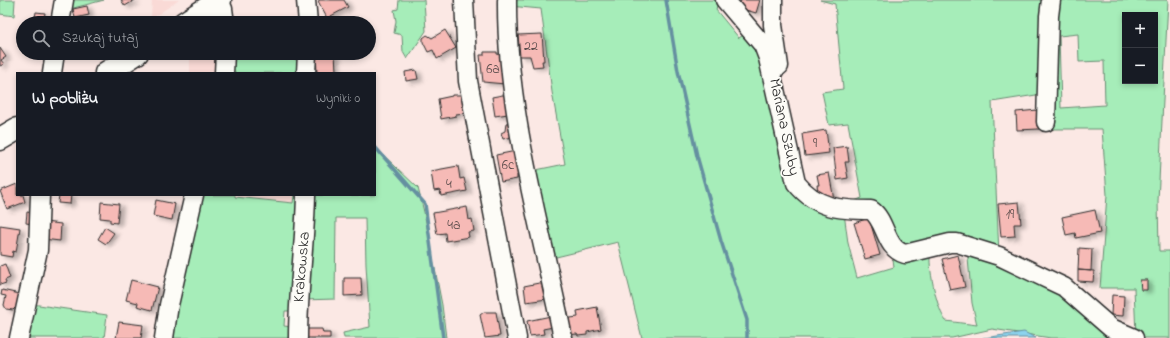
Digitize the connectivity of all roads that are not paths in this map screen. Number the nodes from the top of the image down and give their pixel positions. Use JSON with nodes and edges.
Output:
{"nodes":[{"id":1,"x":64,"y":0,"type":"edge"},
{"id":2,"x":220,"y":0,"type":"edge"},
{"id":3,"x":306,"y":0,"type":"edge"},
{"id":4,"x":464,"y":0,"type":"edge"},
{"id":5,"x":471,"y":0,"type":"edge"},
{"id":6,"x":507,"y":0,"type":"edge"},
{"id":7,"x":724,"y":0,"type":"edge"},
{"id":8,"x":773,"y":0,"type":"edge"},
{"id":9,"x":1051,"y":0,"type":"edge"},
{"id":10,"x":61,"y":16,"type":"edge"},
{"id":11,"x":195,"y":16,"type":"edge"},
{"id":12,"x":224,"y":16,"type":"edge"},
{"id":13,"x":307,"y":16,"type":"edge"},
{"id":14,"x":54,"y":60,"type":"edge"},
{"id":15,"x":126,"y":60,"type":"edge"},
{"id":16,"x":225,"y":60,"type":"edge"},
{"id":17,"x":307,"y":60,"type":"edge"},
{"id":18,"x":52,"y":72,"type":"edge"},
{"id":19,"x":108,"y":72,"type":"edge"},
{"id":20,"x":224,"y":72,"type":"edge"},
{"id":21,"x":306,"y":72,"type":"edge"},
{"id":22,"x":1046,"y":122,"type":"dead end"},
{"id":23,"x":16,"y":130,"type":"edge"},
{"id":24,"x":0,"y":139,"type":"edge"},
{"id":25,"x":796,"y":150,"type":"dead end"},
{"id":26,"x":40,"y":196,"type":"edge"},
{"id":27,"x":194,"y":196,"type":"edge"},
{"id":28,"x":306,"y":196,"type":"edge"},
{"id":29,"x":499,"y":206,"type":"dead end"},
{"id":30,"x":19,"y":338,"type":"edge"},
{"id":31,"x":164,"y":338,"type":"edge"},
{"id":32,"x":298,"y":338,"type":"edge"},
{"id":33,"x":517,"y":338,"type":"edge"},
{"id":34,"x":562,"y":338,"type":"edge"},
{"id":35,"x":1134,"y":338,"type":"edge"}],
"edges":[{"from":1,"to":10,"type":"street"},
{"from":2,"to":11,"type":"main road"},
{"from":2,"to":12,"type":"street"},
{"from":3,"to":13,"type":"street"},
{"from":4,"to":33,"type":"street"},
{"from":5,"to":29,"type":"street"},
{"from":6,"to":34,"type":"street"},
{"from":7,"to":35,"type":"street","name":"Mariana Szuby"},
{"from":8,"to":25,"type":"street"},
{"from":9,"to":22,"type":"street"},
{"from":14,"to":18,"type":"street"},
{"from":15,"to":19,"type":"main road"},
{"from":16,"to":20,"type":"street"},
{"from":17,"to":21,"type":"street"},
{"from":23,"to":24,"type":"main road"},
{"from":26,"to":30,"type":"street"},
{"from":27,"to":31,"type":"street"},
{"from":28,"to":32,"type":"street","name":"Krakowska"}]}
